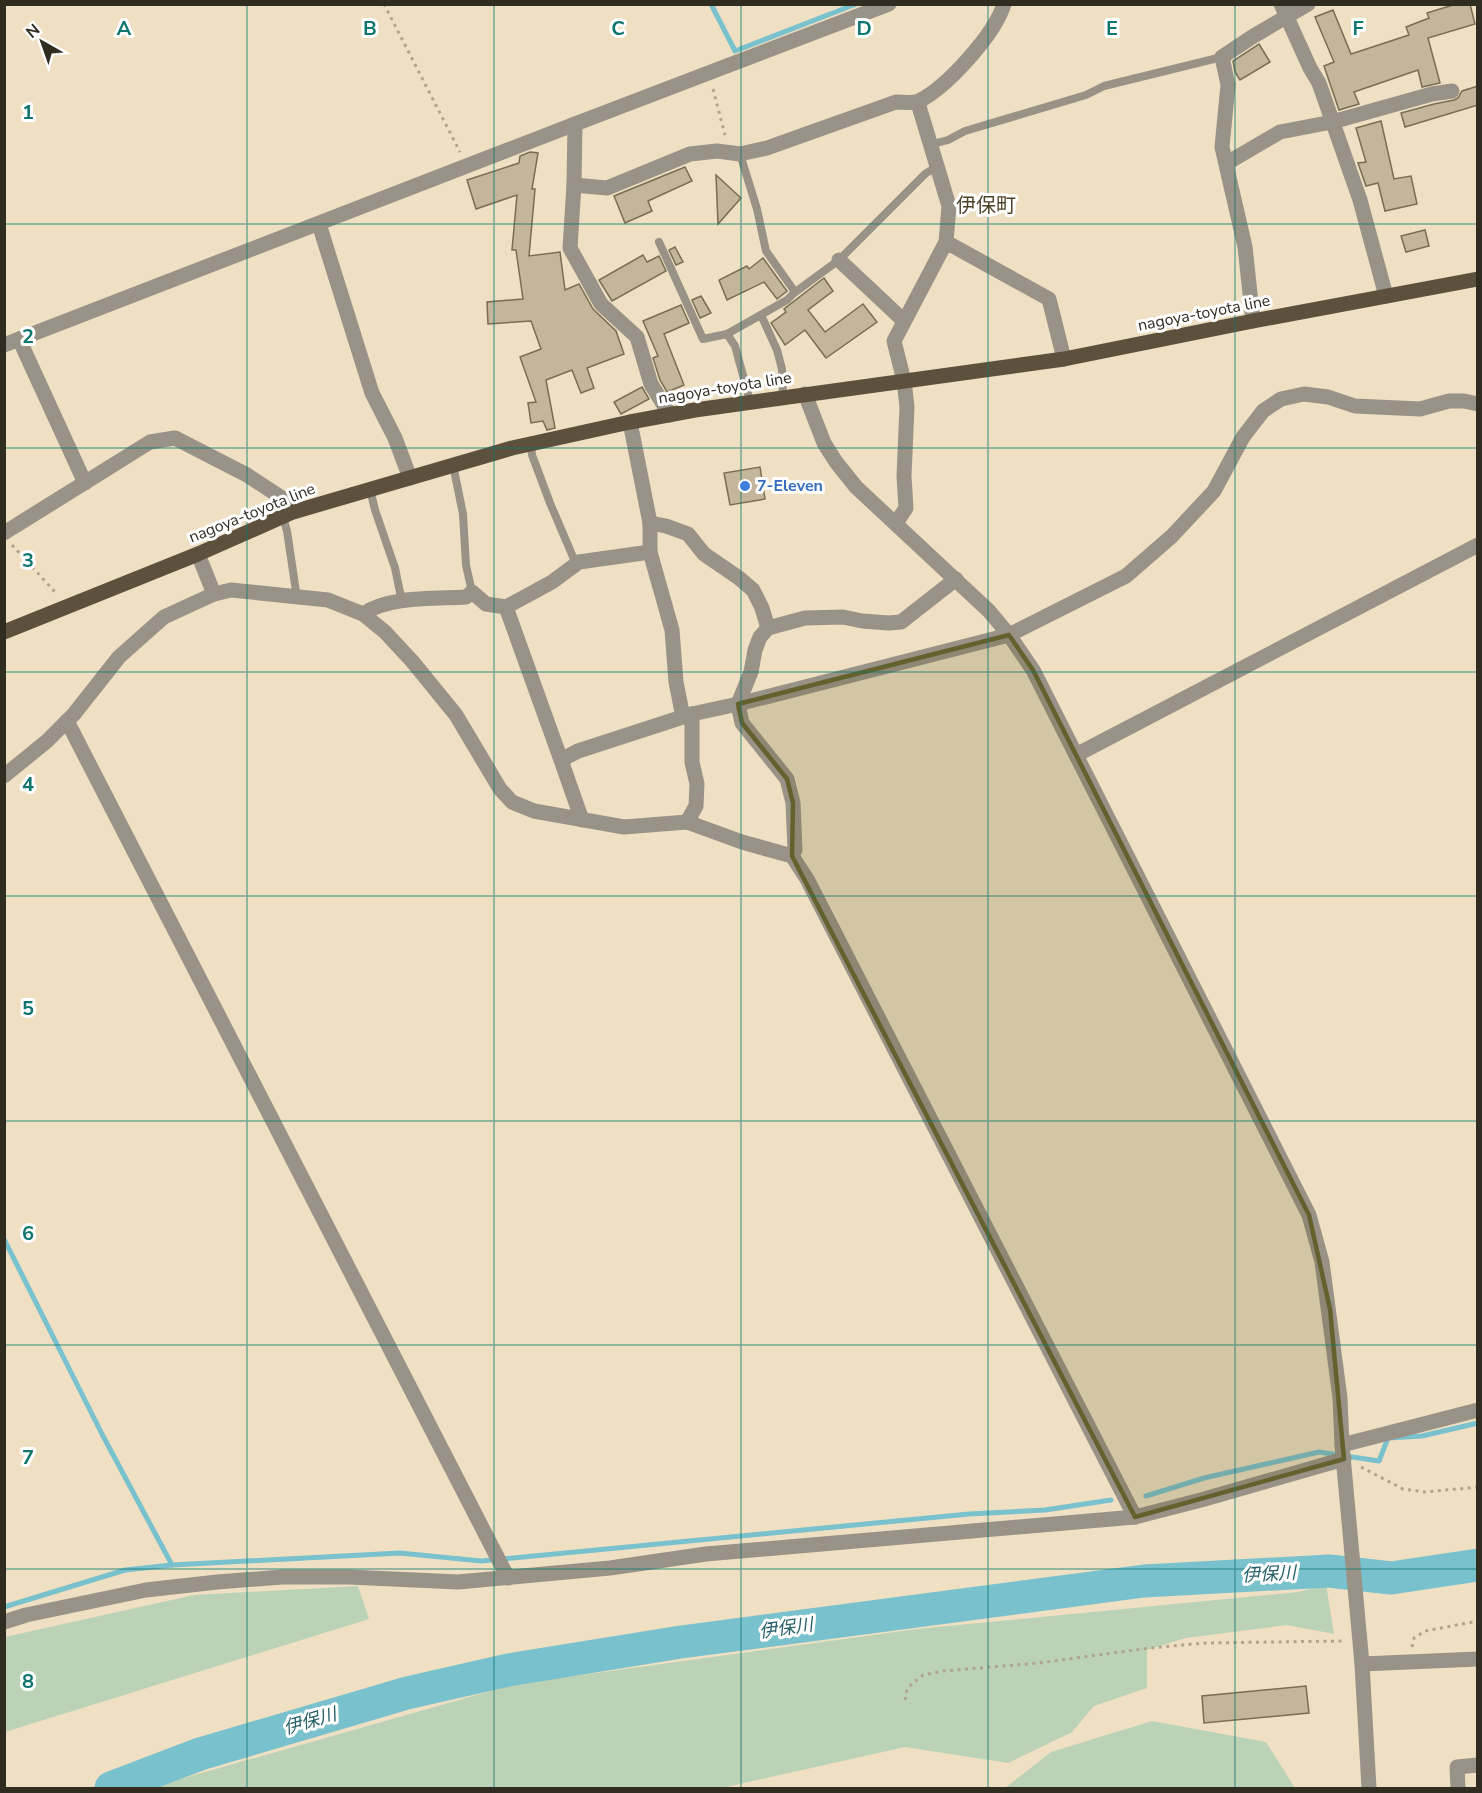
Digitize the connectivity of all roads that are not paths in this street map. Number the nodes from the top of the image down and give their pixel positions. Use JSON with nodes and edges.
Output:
{"nodes":[{"id":1,"x":889,"y":4,"type":"edge"},
{"id":2,"x":1004,"y":4,"type":"edge"},
{"id":3,"x":1308,"y":4,"type":"edge"},
{"id":4,"x":1283,"y":10,"type":"edge"},
{"id":5,"x":1222,"y":57,"type":"junction"},
{"id":6,"x":1452,"y":91,"type":"dead end"},
{"id":7,"x":918,"y":103,"type":"junction"},
{"id":8,"x":1332,"y":122,"type":"junction"},
{"id":9,"x":575,"y":124,"type":"junction"},
{"id":10,"x":929,"y":145,"type":"junction"},
{"id":11,"x":733,"y":153,"type":"junction"},
{"id":12,"x":1227,"y":163,"type":"junction"},
{"id":13,"x":936,"y":167,"type":"junction"},
{"id":14,"x":574,"y":185,"type":"junction"},
{"id":15,"x":319,"y":224,"type":"junction"},
{"id":16,"x":659,"y":242,"type":"dead end"},
{"id":17,"x":946,"y":242,"type":"junction"},
{"id":18,"x":839,"y":260,"type":"junction"},
{"id":19,"x":1478,"y":279,"type":"edge"},
{"id":20,"x":795,"y":292,"type":"junction"},
{"id":21,"x":1386,"y":296,"type":"junction"},
{"id":22,"x":761,"y":315,"type":"junction"},
{"id":23,"x":904,"y":321,"type":"junction"},
{"id":24,"x":1253,"y":321,"type":"junction"},
{"id":25,"x":727,"y":334,"type":"junction"},
{"id":26,"x":19,"y":339,"type":"junction"},
{"id":27,"x":4,"y":345,"type":"edge"},
{"id":28,"x":1064,"y":360,"type":"junction"},
{"id":29,"x":904,"y":381,"type":"junction"},
{"id":30,"x":805,"y":394,"type":"junction"},
{"id":31,"x":783,"y":397,"type":"junction"},
{"id":32,"x":750,"y":401,"type":"junction"},
{"id":33,"x":1478,"y":404,"type":"edge"},
{"id":34,"x":670,"y":415,"type":"junction"},
{"id":35,"x":630,"y":422,"type":"junction"},
{"id":36,"x":531,"y":444,"type":"junction"},
{"id":37,"x":453,"y":465,"type":"junction"},
{"id":38,"x":410,"y":478,"type":"junction"},
{"id":39,"x":85,"y":483,"type":"junction"},
{"id":40,"x":370,"y":489,"type":"junction"},
{"id":41,"x":288,"y":515,"type":"junction"},
{"id":42,"x":650,"y":523,"type":"junction"},
{"id":43,"x":896,"y":523,"type":"junction"},
{"id":44,"x":4,"y":533,"type":"edge"},
{"id":45,"x":1478,"y":545,"type":"edge"},
{"id":46,"x":650,"y":552,"type":"junction"},
{"id":47,"x":198,"y":554,"type":"junction"},
{"id":48,"x":576,"y":564,"type":"junction"},
{"id":49,"x":956,"y":579,"type":"junction"},
{"id":50,"x":472,"y":592,"type":"junction"},
{"id":51,"x":214,"y":594,"type":"junction"},
{"id":52,"x":297,"y":598,"type":"junction"},
{"id":53,"x":402,"y":602,"type":"junction"},
{"id":54,"x":506,"y":607,"type":"junction"},
{"id":55,"x":363,"y":614,"type":"junction"},
{"id":56,"x":768,"y":628,"type":"junction"},
{"id":57,"x":4,"y":632,"type":"edge"},
{"id":58,"x":1009,"y":635,"type":"junction"},
{"id":59,"x":738,"y":704,"type":"junction"},
{"id":60,"x":687,"y":716,"type":"junction"},
{"id":61,"x":67,"y":721,"type":"junction"},
{"id":62,"x":1076,"y":755,"type":"junction"},
{"id":63,"x":561,"y":760,"type":"junction"},
{"id":64,"x":4,"y":776,"type":"edge"},
{"id":65,"x":582,"y":820,"type":"junction"},
{"id":66,"x":687,"y":822,"type":"junction"},
{"id":67,"x":792,"y":856,"type":"junction"},
{"id":68,"x":1478,"y":1410,"type":"edge"},
{"id":69,"x":1344,"y":1461,"type":"junction"},
{"id":70,"x":1135,"y":1517,"type":"junction"},
{"id":71,"x":506,"y":1574,"type":"junction"},
{"id":72,"x":4,"y":1622,"type":"edge"},
{"id":73,"x":1478,"y":1659,"type":"edge"},
{"id":74,"x":1362,"y":1664,"type":"junction"},
{"id":75,"x":1478,"y":1765,"type":"edge"},
{"id":76,"x":1369,"y":1788,"type":"edge"},
{"id":77,"x":1458,"y":1788,"type":"edge"}],
"edges":[{"from":1,"to":9,"type":"street"},
{"from":2,"to":7,"type":"street"},
{"from":3,"to":4,"type":"street"},
{"from":4,"to":5,"type":"street"},
{"from":4,"to":8,"type":"street"},
{"from":5,"to":10,"type":"lane"},
{"from":5,"to":12,"type":"street"},
{"from":6,"to":8,"type":"street"},
{"from":7,"to":10,"type":"street"},
{"from":7,"to":11,"type":"street"},
{"from":8,"to":12,"type":"street"},
{"from":8,"to":21,"type":"street"},
{"from":9,"to":14,"type":"street"},
{"from":9,"to":15,"type":"street"},
{"from":10,"to":13,"type":"street"},
{"from":11,"to":14,"type":"street"},
{"from":11,"to":20,"type":"lane"},
{"from":12,"to":24,"type":"street"},
{"from":13,"to":17,"type":"street"},
{"from":13,"to":18,"type":"lane"},
{"from":14,"to":34,"type":"street"},
{"from":15,"to":26,"type":"street"},
{"from":15,"to":38,"type":"street"},
{"from":16,"to":25,"type":"lane"},
{"from":17,"to":23,"type":"street"},
{"from":17,"to":28,"type":"street"},
{"from":18,"to":20,"type":"lane"},
{"from":18,"to":23,"type":"street"},
{"from":19,"to":21,"type":"main road","name":"nagoya-toyota line"},
{"from":20,"to":22,"type":"lane"},
{"from":21,"to":24,"type":"main road","name":"nagoya-toyota line"},
{"from":22,"to":25,"type":"lane"},
{"from":22,"to":31,"type":"lane"},
{"from":23,"to":29,"type":"street"},
{"from":24,"to":28,"type":"main road","name":"nagoya-toyota line"},
{"from":25,"to":32,"type":"lane"},
{"from":26,"to":27,"type":"street"},
{"from":26,"to":39,"type":"street"},
{"from":28,"to":29,"type":"main road","name":"nagoya-toyota line"},
{"from":29,"to":30,"type":"main road","name":"nagoya-toyota line"},
{"from":29,"to":43,"type":"street"},
{"from":30,"to":31,"type":"main road","name":"nagoya-toyota line"},
{"from":30,"to":43,"type":"street"},
{"from":31,"to":32,"type":"main road","name":"nagoya-toyota line"},
{"from":32,"to":34,"type":"main road","name":"nagoya-toyota line"},
{"from":33,"to":58,"type":"street"},
{"from":34,"to":35,"type":"main road","name":"nagoya-toyota line"},
{"from":35,"to":36,"type":"main road","name":"nagoya-toyota line"},
{"from":35,"to":42,"type":"street"},
{"from":36,"to":37,"type":"main road","name":"nagoya-toyota line"},
{"from":36,"to":48,"type":"lane"},
{"from":37,"to":38,"type":"main road","name":"nagoya-toyota line"},
{"from":37,"to":50,"type":"lane"},
{"from":38,"to":40,"type":"main road","name":"nagoya-toyota line"},
{"from":39,"to":41,"type":"street"},
{"from":39,"to":44,"type":"street"},
{"from":40,"to":41,"type":"main road","name":"nagoya-toyota line"},
{"from":40,"to":53,"type":"lane"},
{"from":41,"to":47,"type":"main road","name":"nagoya-toyota line"},
{"from":41,"to":52,"type":"lane"},
{"from":42,"to":46,"type":"street"},
{"from":42,"to":56,"type":"street"},
{"from":43,"to":49,"type":"street"},
{"from":45,"to":62,"type":"street"},
{"from":46,"to":48,"type":"street"},
{"from":46,"to":60,"type":"street"},
{"from":47,"to":51,"type":"street"},
{"from":47,"to":57,"type":"main road","name":"nagoya-toyota line"},
{"from":48,"to":54,"type":"street"},
{"from":49,"to":56,"type":"street"},
{"from":49,"to":58,"type":"street"},
{"from":50,"to":53,"type":"street"},
{"from":50,"to":54,"type":"street"},
{"from":51,"to":52,"type":"street"},
{"from":51,"to":61,"type":"street"},
{"from":52,"to":55,"type":"street"},
{"from":53,"to":55,"type":"street"},
{"from":54,"to":63,"type":"street"},
{"from":55,"to":65,"type":"street"},
{"from":56,"to":59,"type":"street"},
{"from":58,"to":59,"type":"street"},
{"from":58,"to":62,"type":"street"},
{"from":59,"to":60,"type":"street"},
{"from":59,"to":67,"type":"street"},
{"from":60,"to":63,"type":"street"},
{"from":60,"to":66,"type":"street"},
{"from":61,"to":64,"type":"street"},
{"from":61,"to":71,"type":"street"},
{"from":62,"to":69,"type":"street"},
{"from":63,"to":65,"type":"street"},
{"from":65,"to":66,"type":"street"},
{"from":66,"to":67,"type":"street"},
{"from":67,"to":70,"type":"street"},
{"from":68,"to":69,"type":"street"},
{"from":69,"to":70,"type":"street"},
{"from":69,"to":74,"type":"street"},
{"from":70,"to":71,"type":"street"},
{"from":71,"to":72,"type":"street"},
{"from":73,"to":74,"type":"street"},
{"from":74,"to":76,"type":"street"},
{"from":75,"to":77,"type":"street"}]}
